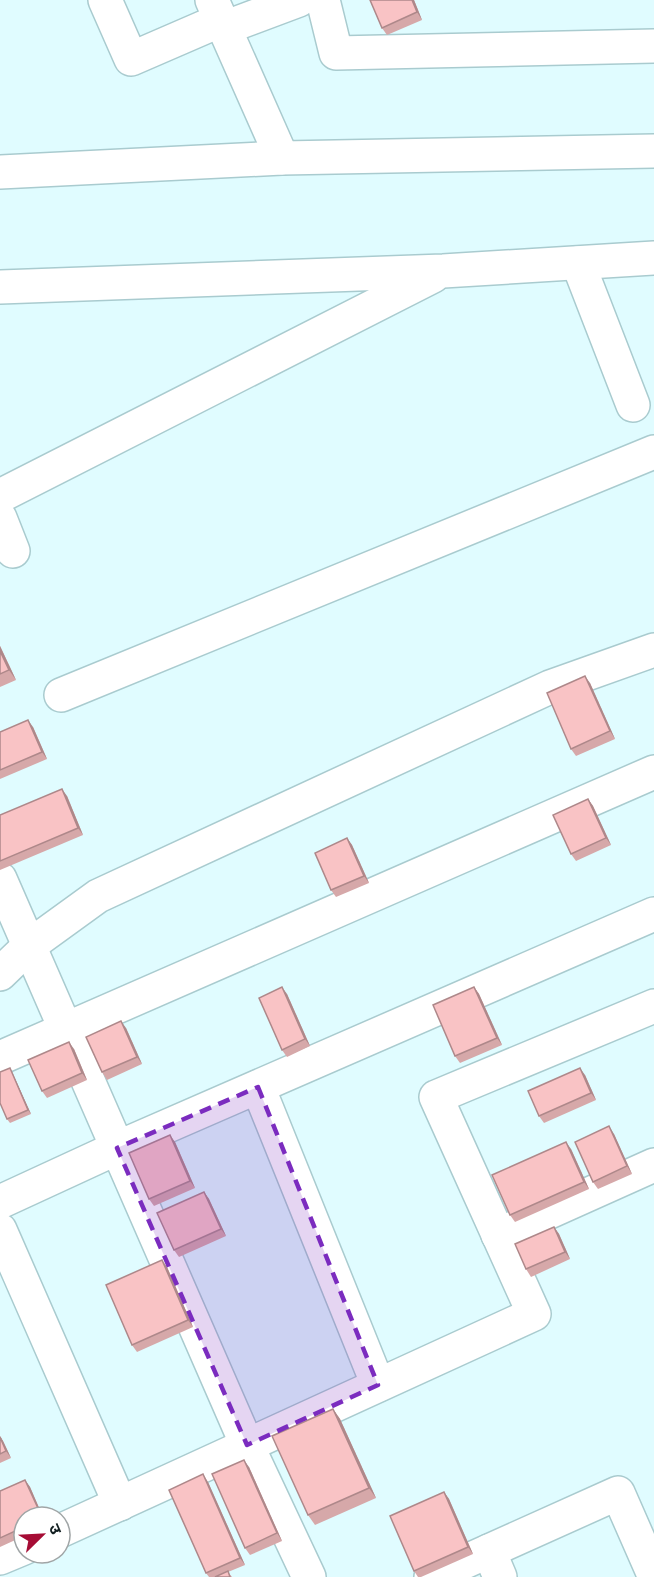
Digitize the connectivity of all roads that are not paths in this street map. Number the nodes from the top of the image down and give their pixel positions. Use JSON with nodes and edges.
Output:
{"nodes":[{"id":1,"x":105,"y":0,"type":"edge"},
{"id":2,"x":299,"y":0,"type":"edge"},
{"id":3,"x":323,"y":0,"type":"edge"},
{"id":4,"x":219,"y":16,"type":"edge"},
{"id":5,"x":654,"y":46,"type":"edge"},
{"id":6,"x":654,"y":151,"type":"edge"},
{"id":7,"x":282,"y":158,"type":"junction"},
{"id":8,"x":0,"y":172,"type":"edge"},
{"id":9,"x":654,"y":258,"type":"edge"},
{"id":10,"x":578,"y":263,"type":"junction"},
{"id":11,"x":442,"y":271,"type":"junction"},
{"id":12,"x":0,"y":287,"type":"edge"},
{"id":13,"x":633,"y":405,"type":"dead end"},
{"id":14,"x":654,"y":452,"type":"edge"},
{"id":15,"x":0,"y":496,"type":"edge"},
{"id":16,"x":0,"y":518,"type":"edge"},
{"id":17,"x":14,"y":551,"type":"dead end"},
{"id":18,"x":654,"y":650,"type":"edge"},
{"id":19,"x":61,"y":695,"type":"dead end"},
{"id":20,"x":654,"y":772,"type":"edge"},
{"id":21,"x":0,"y":879,"type":"edge"},
{"id":22,"x":654,"y":914,"type":"edge"},
{"id":23,"x":29,"y":946,"type":"junction"},
{"id":24,"x":0,"y":974,"type":"edge"},
{"id":25,"x":654,"y":1006,"type":"edge"},
{"id":26,"x":65,"y":1029,"type":"junction"},
{"id":27,"x":0,"y":1058,"type":"edge"},
{"id":28,"x":258,"y":1087,"type":"junction"},
{"id":29,"x":117,"y":1148,"type":"junction"},
{"id":30,"x":654,"y":1166,"type":"edge"},
{"id":31,"x":0,"y":1202,"type":"edge"},
{"id":32,"x":0,"y":1230,"type":"edge"},
{"id":33,"x":498,"y":1235,"type":"junction"},
{"id":34,"x":378,"y":1385,"type":"junction"},
{"id":35,"x":247,"y":1445,"type":"junction"},
{"id":36,"x":120,"y":1504,"type":"junction"},
{"id":37,"x":72,"y":1526,"type":"edge"},
{"id":38,"x":495,"y":1564,"type":"edge"},
{"id":39,"x":654,"y":1575,"type":"edge"},
{"id":40,"x":309,"y":1577,"type":"edge"},
{"id":41,"x":431,"y":1577,"type":"edge"}],
"edges":[{"from":1,"to":4,"type":"street"},
{"from":2,"to":4,"type":"street"},
{"from":3,"to":5,"type":"street"},
{"from":4,"to":7,"type":"street"},
{"from":6,"to":7,"type":"street"},
{"from":7,"to":8,"type":"street"},
{"from":9,"to":10,"type":"street"},
{"from":10,"to":11,"type":"street"},
{"from":10,"to":13,"type":"street"},
{"from":11,"to":12,"type":"street"},
{"from":11,"to":15,"type":"street"},
{"from":14,"to":19,"type":"street"},
{"from":16,"to":17,"type":"street"},
{"from":18,"to":23,"type":"street"},
{"from":20,"to":26,"type":"street"},
{"from":21,"to":23,"type":"street"},
{"from":22,"to":28,"type":"street"},
{"from":23,"to":24,"type":"street"},
{"from":23,"to":26,"type":"street"},
{"from":25,"to":33,"type":"street"},
{"from":26,"to":27,"type":"street"},
{"from":26,"to":29,"type":"street"},
{"from":28,"to":29,"type":"street"},
{"from":28,"to":34,"type":"street"},
{"from":29,"to":31,"type":"street"},
{"from":29,"to":35,"type":"street"},
{"from":30,"to":33,"type":"street"},
{"from":32,"to":36,"type":"street"},
{"from":33,"to":34,"type":"street"},
{"from":34,"to":35,"type":"street"},
{"from":35,"to":36,"type":"street"},
{"from":35,"to":40,"type":"street"},
{"from":36,"to":37,"type":"street"},
{"from":38,"to":39,"type":"street"},
{"from":38,"to":41,"type":"street"}]}
